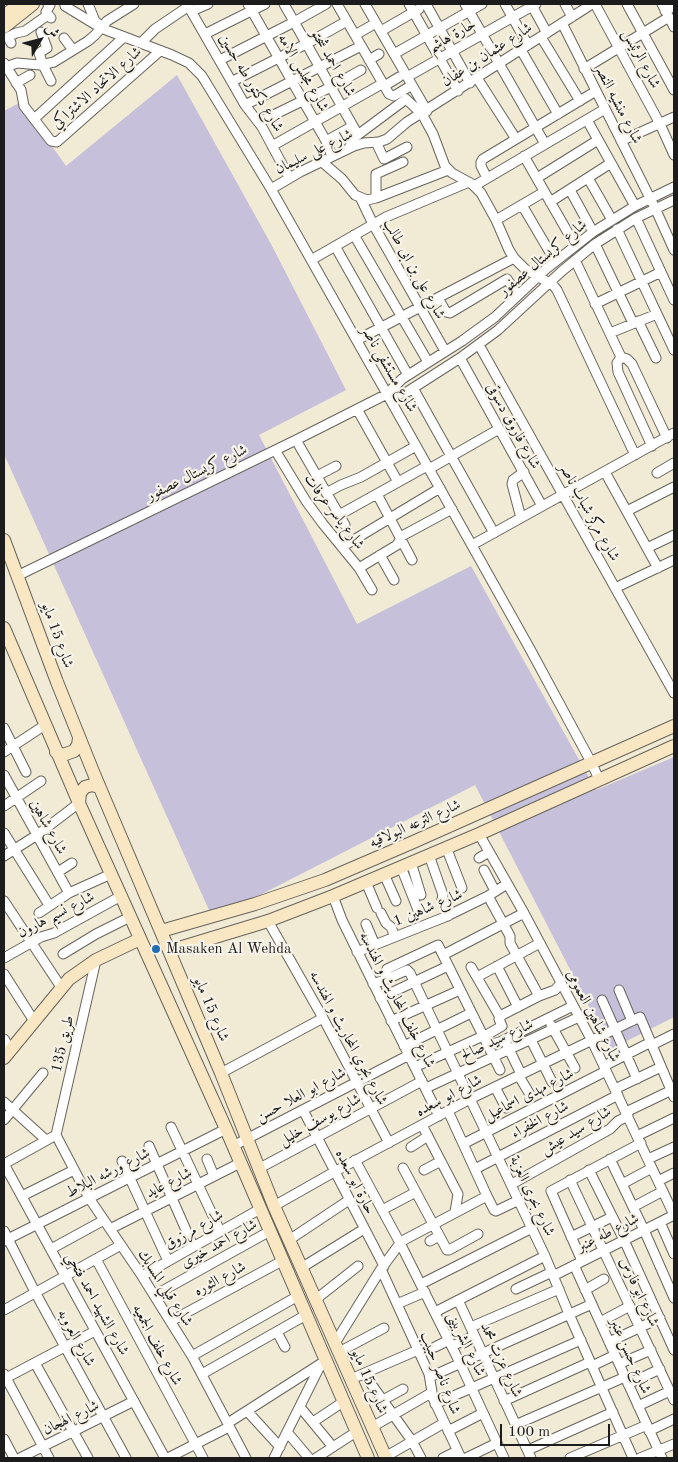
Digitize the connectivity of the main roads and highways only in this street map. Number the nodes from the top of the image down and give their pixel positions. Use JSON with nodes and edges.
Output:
{"nodes":[{"id":1,"x":33,"y":4,"type":"edge"},
{"id":2,"x":9,"y":17,"type":"edge"},
{"id":3,"x":4,"y":540,"type":"edge"},
{"id":4,"x":5,"y":633,"type":"edge"},
{"id":5,"x":674,"y":726,"type":"edge"},
{"id":6,"x":79,"y":738,"type":"junction"},
{"id":7,"x":674,"y":746,"type":"edge"},
{"id":8,"x":56,"y":752,"type":"junction"},
{"id":9,"x":99,"y":787,"type":"junction"},
{"id":10,"x":79,"y":803,"type":"junction"},
{"id":11,"x":289,"y":893,"type":"junction"},
{"id":12,"x":296,"y":911,"type":"junction"},
{"id":13,"x":161,"y":931,"type":"junction"},
{"id":14,"x":140,"y":939,"type":"junction"},
{"id":15,"x":169,"y":951,"type":"junction"},
{"id":16,"x":6,"y":1049,"type":"edge"},
{"id":17,"x":368,"y":1458,"type":"edge"},
{"id":18,"x":385,"y":1458,"type":"edge"}],
"edges":[{"from":1,"to":2,"type":"main road"},
{"from":3,"to":6,"type":"main road","name":"شارع 15 مايو"},
{"from":4,"to":8,"type":"main road"},
{"from":5,"to":11,"type":"main road","name":"شارع الترعه البولاقيه"},
{"from":6,"to":8,"type":"main road"},
{"from":6,"to":9,"type":"main road","name":"شارع 15 مايو"},
{"from":7,"to":12,"type":"main road"},
{"from":8,"to":10,"type":"main road"},
{"from":9,"to":10,"type":"main road"},
{"from":9,"to":13,"type":"main road","name":"شارع 15 مايو"},
{"from":10,"to":14,"type":"main road"},
{"from":11,"to":12,"type":"main road"},
{"from":11,"to":13,"type":"main road","name":"شارع الترعه البولاقيه"},
{"from":12,"to":15,"type":"main road"},
{"from":13,"to":15,"type":"main road","name":"شارع 15 مايو"},
{"from":14,"to":16,"type":"main road"},
{"from":14,"to":17,"type":"main road"},
{"from":15,"to":18,"type":"main road","name":"شارع 15 مايو"}]}
